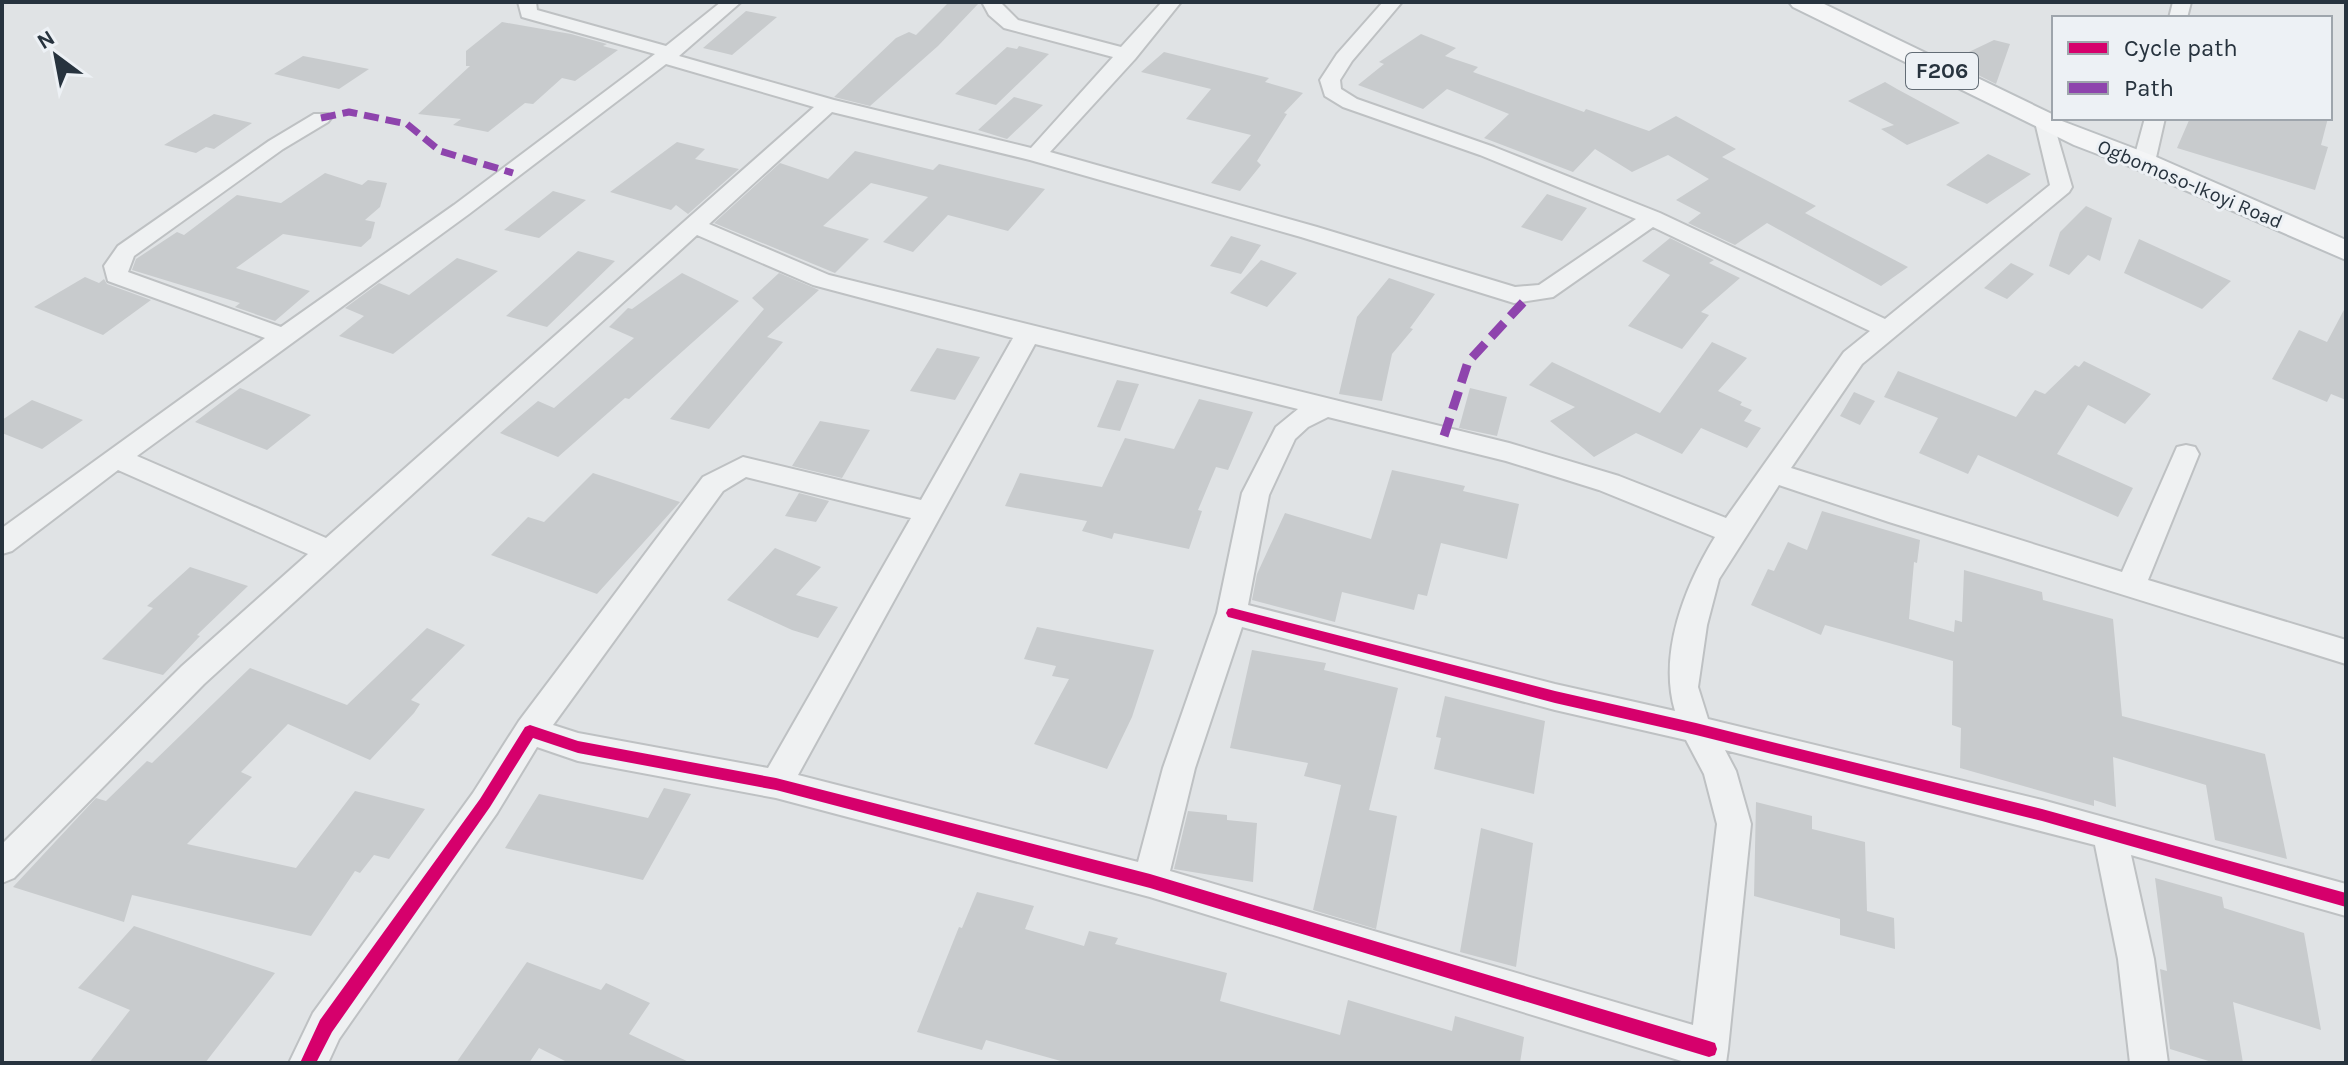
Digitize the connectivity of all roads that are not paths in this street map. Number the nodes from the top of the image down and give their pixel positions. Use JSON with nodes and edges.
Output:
{"nodes":[{"id":1,"x":527,"y":2,"type":"edge"},
{"id":2,"x":732,"y":2,"type":"edge"},
{"id":3,"x":991,"y":2,"type":"edge"},
{"id":4,"x":1172,"y":2,"type":"edge"},
{"id":5,"x":1393,"y":2,"type":"edge"},
{"id":6,"x":1801,"y":2,"type":"edge"},
{"id":7,"x":668,"y":55,"type":"junction"},
{"id":8,"x":1128,"y":55,"type":"junction"},
{"id":9,"x":828,"y":105,"type":"junction"},
{"id":10,"x":321,"y":118,"type":"dead end"},
{"id":11,"x":2154,"y":120,"type":"edge"},
{"id":12,"x":2045,"y":122,"type":"junction"},
{"id":13,"x":2083,"y":139,"type":"junction"},
{"id":14,"x":1036,"y":155,"type":"junction"},
{"id":15,"x":2144,"y":162,"type":"junction"},
{"id":16,"x":1652,"y":218,"type":"junction"},
{"id":17,"x":694,"y":226,"type":"junction"},
{"id":18,"x":2346,"y":251,"type":"edge"},
{"id":19,"x":2346,"y":269,"type":"edge"},
{"id":20,"x":1888,"y":330,"type":"junction"},
{"id":21,"x":1028,"y":334,"type":"junction"},
{"id":22,"x":283,"y":336,"type":"junction"},
{"id":23,"x":1324,"y":408,"type":"junction"},
{"id":24,"x":2186,"y":454,"type":"dead end"},
{"id":25,"x":118,"y":459,"type":"junction"},
{"id":26,"x":1775,"y":473,"type":"junction"},
{"id":27,"x":929,"y":512,"type":"junction"},
{"id":28,"x":1732,"y":532,"type":"junction"},
{"id":29,"x":3,"y":541,"type":"edge"},
{"id":30,"x":330,"y":552,"type":"junction"},
{"id":31,"x":2131,"y":586,"type":"junction"},
{"id":32,"x":1232,"y":613,"type":"junction"},
{"id":33,"x":2346,"y":652,"type":"edge"},
{"id":34,"x":1696,"y":729,"type":"junction"},
{"id":35,"x":530,"y":731,"type":"junction"},
{"id":36,"x":776,"y":784,"type":"junction"},
{"id":37,"x":2110,"y":834,"type":"junction"},
{"id":38,"x":2,"y":867,"type":"edge"},
{"id":39,"x":1150,"y":881,"type":"junction"},
{"id":40,"x":2346,"y":900,"type":"edge"},
{"id":41,"x":1708,"y":1056,"type":"edge"},
{"id":42,"x":308,"y":1063,"type":"edge"},
{"id":43,"x":2149,"y":1063,"type":"edge"}],
"edges":[{"from":1,"to":7,"type":"street"},
{"from":2,"to":7,"type":"street"},
{"from":3,"to":8,"type":"street"},
{"from":4,"to":8,"type":"street"},
{"from":5,"to":16,"type":"street"},
{"from":6,"to":12,"type":"main road","number":"F206"},
{"from":7,"to":9,"type":"street"},
{"from":7,"to":22,"type":"street"},
{"from":8,"to":14,"type":"street"},
{"from":9,"to":14,"type":"street"},
{"from":9,"to":17,"type":"street"},
{"from":10,"to":22,"type":"street"},
{"from":11,"to":15,"type":"street"},
{"from":12,"to":13,"type":"main road","number":"F206"},
{"from":12,"to":20,"type":"street"},
{"from":13,"to":15,"type":"main road","name":"Ogbomoso-Ikoyi Road","number":"F206"},
{"from":13,"to":19,"type":"main road","name":"Ogbomoso-Ikoyi Road","number":"F206"},
{"from":14,"to":16,"type":"street"},
{"from":15,"to":18,"type":"main road","name":"Ogbomoso-Ikoyi Road","number":"F206"},
{"from":16,"to":20,"type":"street"},
{"from":17,"to":21,"type":"street"},
{"from":17,"to":30,"type":"street"},
{"from":20,"to":26,"type":"street"},
{"from":21,"to":23,"type":"street"},
{"from":21,"to":27,"type":"street"},
{"from":22,"to":25,"type":"street"},
{"from":23,"to":28,"type":"street"},
{"from":23,"to":32,"type":"street"},
{"from":24,"to":31,"type":"street"},
{"from":25,"to":29,"type":"street"},
{"from":25,"to":30,"type":"street"},
{"from":26,"to":28,"type":"street"},
{"from":26,"to":31,"type":"street"},
{"from":27,"to":35,"type":"street"},
{"from":27,"to":36,"type":"street"},
{"from":28,"to":34,"type":"street"},
{"from":30,"to":38,"type":"street"},
{"from":31,"to":33,"type":"street"},
{"from":32,"to":34,"type":"street"},
{"from":32,"to":39,"type":"street"},
{"from":34,"to":37,"type":"street"},
{"from":34,"to":41,"type":"street"},
{"from":35,"to":36,"type":"street"},
{"from":35,"to":42,"type":"street"},
{"from":36,"to":39,"type":"street"},
{"from":37,"to":40,"type":"street"},
{"from":37,"to":43,"type":"street"},
{"from":39,"to":41,"type":"street"}]}
